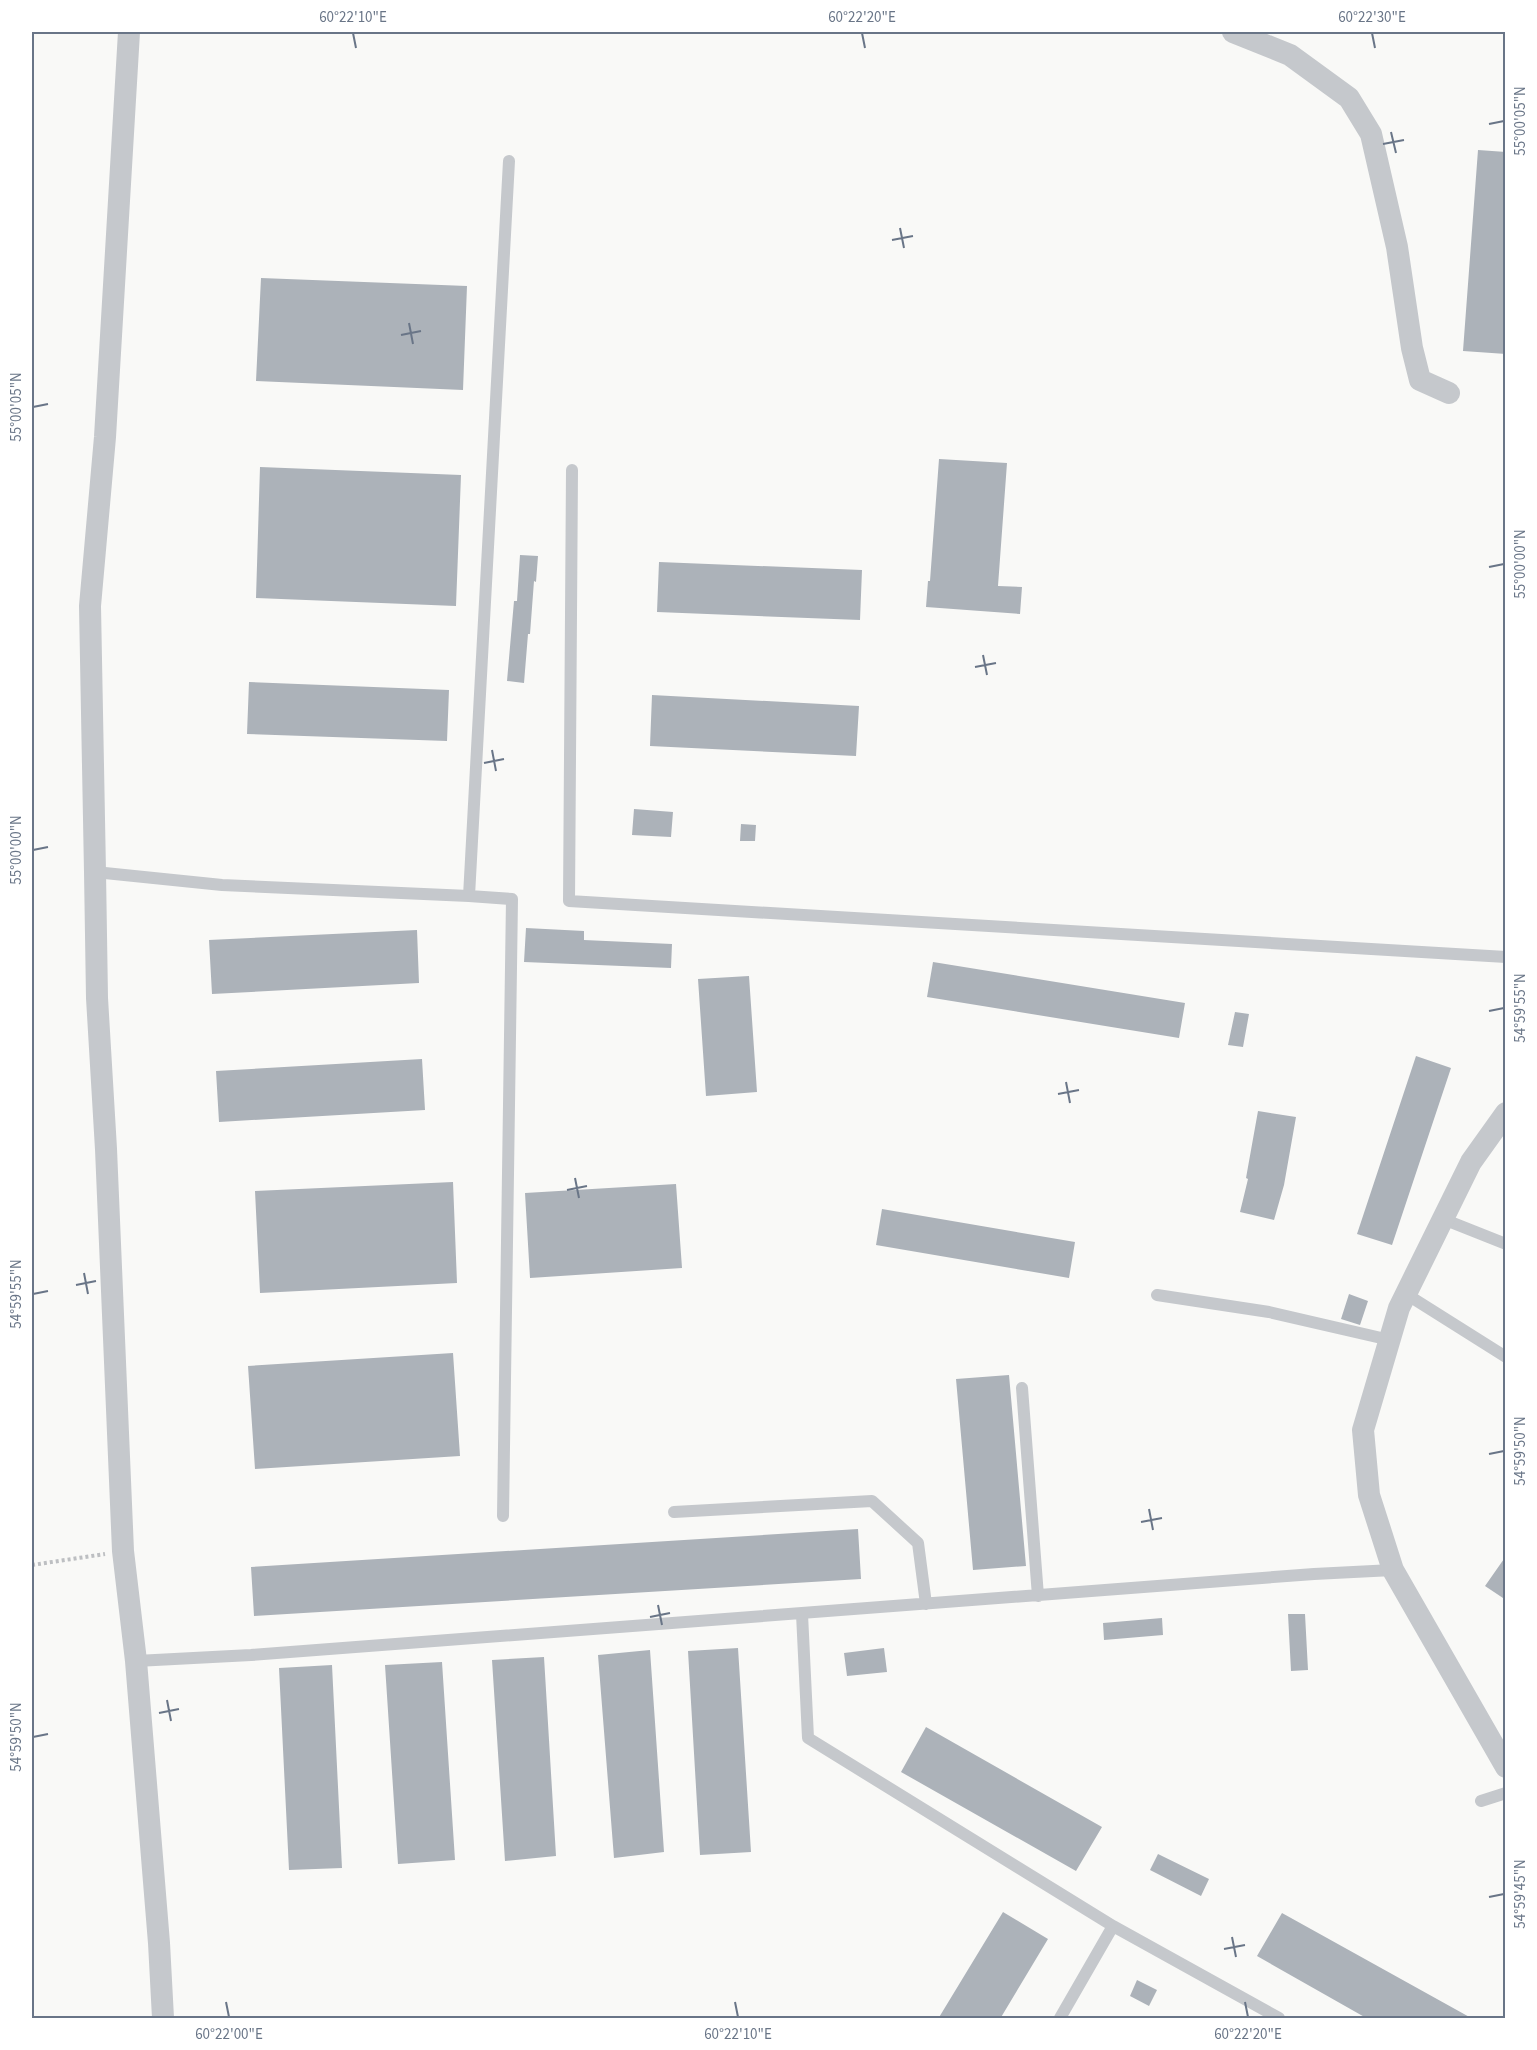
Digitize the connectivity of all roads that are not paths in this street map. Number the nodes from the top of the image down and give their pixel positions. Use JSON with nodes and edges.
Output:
{"nodes":[{"id":1,"x":129,"y":32,"type":"edge"},
{"id":2,"x":1233,"y":32,"type":"edge"},
{"id":3,"x":509,"y":161,"type":"dead end"},
{"id":4,"x":1449,"y":393,"type":"dead end"},
{"id":5,"x":572,"y":470,"type":"dead end"},
{"id":6,"x":95,"y":872,"type":"junction"},
{"id":7,"x":469,"y":896,"type":"junction"},
{"id":8,"x":1506,"y":957,"type":"edge"},
{"id":9,"x":1506,"y":1113,"type":"edge"},
{"id":10,"x":1443,"y":1219,"type":"junction"},
{"id":11,"x":1506,"y":1244,"type":"edge"},
{"id":12,"x":1406,"y":1294,"type":"junction"},
{"id":13,"x":1157,"y":1295,"type":"dead end"},
{"id":14,"x":1390,"y":1340,"type":"junction"},
{"id":15,"x":1506,"y":1357,"type":"edge"},
{"id":16,"x":1022,"y":1388,"type":"dead end"},
{"id":17,"x":674,"y":1512,"type":"dead end"},
{"id":18,"x":502,"y":1516,"type":"dead end"},
{"id":19,"x":1393,"y":1570,"type":"junction"},
{"id":20,"x":1038,"y":1596,"type":"junction"},
{"id":21,"x":926,"y":1604,"type":"junction"},
{"id":22,"x":802,"y":1614,"type":"junction"},
{"id":23,"x":136,"y":1661,"type":"junction"},
{"id":24,"x":1506,"y":1767,"type":"edge"},
{"id":25,"x":1506,"y":1793,"type":"edge"},
{"id":26,"x":1481,"y":1801,"type":"dead end"},
{"id":27,"x":1113,"y":1926,"type":"junction"},
{"id":28,"x":163,"y":2019,"type":"edge"},
{"id":29,"x":1060,"y":2019,"type":"edge"},
{"id":30,"x":1279,"y":2019,"type":"edge"}],
"edges":[{"from":1,"to":6,"type":"street"},
{"from":2,"to":4,"type":"street"},
{"from":3,"to":7,"type":"lane"},
{"from":5,"to":8,"type":"lane"},
{"from":6,"to":7,"type":"lane"},
{"from":6,"to":23,"type":"street"},
{"from":7,"to":18,"type":"lane"},
{"from":9,"to":10,"type":"street"},
{"from":10,"to":11,"type":"lane"},
{"from":10,"to":12,"type":"street"},
{"from":12,"to":14,"type":"street"},
{"from":12,"to":15,"type":"lane"},
{"from":13,"to":14,"type":"lane"},
{"from":14,"to":19,"type":"street"},
{"from":16,"to":20,"type":"lane"},
{"from":17,"to":21,"type":"lane"},
{"from":19,"to":20,"type":"lane"},
{"from":19,"to":24,"type":"street"},
{"from":20,"to":21,"type":"lane"},
{"from":21,"to":22,"type":"lane"},
{"from":22,"to":23,"type":"lane"},
{"from":22,"to":27,"type":"lane"},
{"from":23,"to":28,"type":"street"},
{"from":25,"to":26,"type":"lane"},
{"from":27,"to":29,"type":"lane"},
{"from":27,"to":30,"type":"lane"}]}
